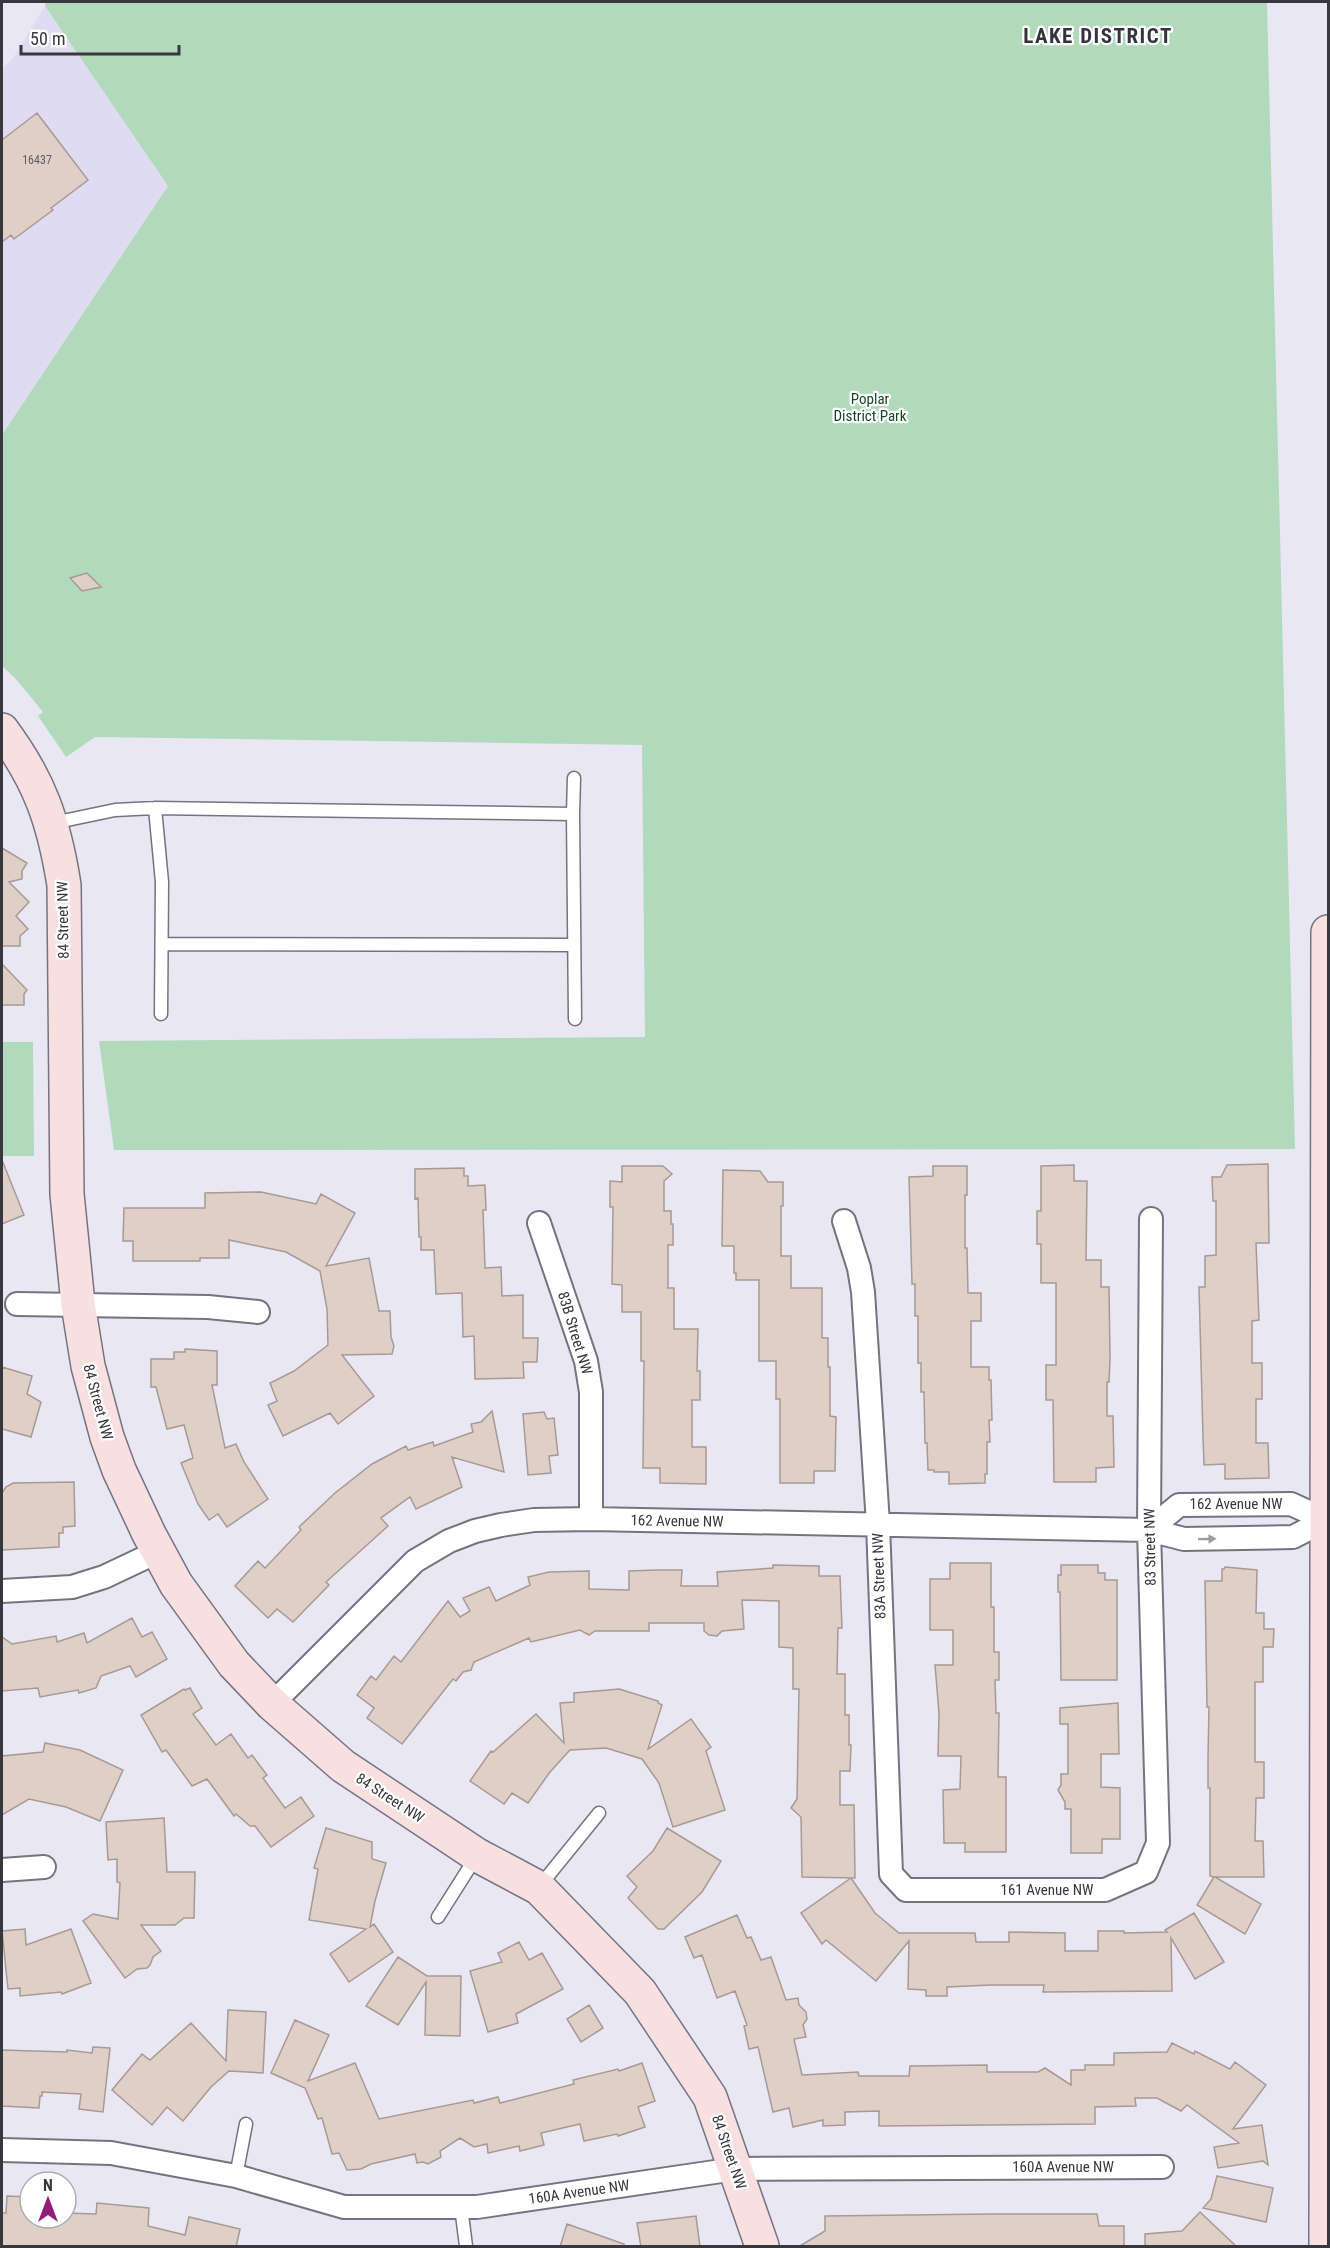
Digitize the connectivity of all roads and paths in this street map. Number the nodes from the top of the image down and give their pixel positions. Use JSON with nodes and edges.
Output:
{"nodes":[{"id":1,"x":2,"y":730,"type":"edge"},
{"id":2,"x":574,"y":778,"type":"dead end"},
{"id":3,"x":155,"y":808,"type":"junction"},
{"id":4,"x":573,"y":814,"type":"junction"},
{"id":5,"x":51,"y":823,"type":"junction"},
{"id":6,"x":1329,"y":932,"type":"edge"},
{"id":7,"x":162,"y":944,"type":"junction"},
{"id":8,"x":574,"y":945,"type":"junction"},
{"id":9,"x":161,"y":1014,"type":"dead end"},
{"id":10,"x":575,"y":1019,"type":"dead end"},
{"id":11,"x":1152,"y":1219,"type":"dead end"},
{"id":12,"x":844,"y":1221,"type":"dead end"},
{"id":13,"x":539,"y":1222,"type":"dead end"},
{"id":14,"x":17,"y":1304,"type":"dead end"},
{"id":15,"x":78,"y":1304,"type":"junction"},
{"id":16,"x":258,"y":1312,"type":"dead end"},
{"id":17,"x":591,"y":1519,"type":"junction"},
{"id":18,"x":1327,"y":1520,"type":"edge"},
{"id":19,"x":878,"y":1524,"type":"junction"},
{"id":20,"x":1149,"y":1530,"type":"junction"},
{"id":21,"x":159,"y":1551,"type":"junction"},
{"id":22,"x":2,"y":1591,"type":"edge"},
{"id":23,"x":272,"y":1704,"type":"junction"},
{"id":24,"x":599,"y":1813,"type":"dead end"},
{"id":25,"x":477,"y":1855,"type":"junction"},
{"id":26,"x":44,"y":1867,"type":"dead end"},
{"id":27,"x":2,"y":1870,"type":"edge"},
{"id":28,"x":1146,"y":1872,"type":"joint"},
{"id":29,"x":539,"y":1888,"type":"junction"},
{"id":30,"x":944,"y":1890,"type":"joint"},
{"id":31,"x":438,"y":1917,"type":"dead end"},
{"id":32,"x":246,"y":2124,"type":"dead end"},
{"id":33,"x":2,"y":2150,"type":"edge"},
{"id":34,"x":1162,"y":2167,"type":"dead end"},
{"id":35,"x":735,"y":2169,"type":"junction"},
{"id":36,"x":236,"y":2176,"type":"junction"},
{"id":37,"x":461,"y":2206,"type":"junction"},
{"id":38,"x":466,"y":2247,"type":"edge"},
{"id":39,"x":762,"y":2247,"type":"edge"},
{"id":40,"x":1326,"y":2247,"type":"edge"}],
"edges":[{"from":1,"to":5,"type":"street","name":"84 Street NW"},
{"from":2,"to":4,"type":"lane"},
{"from":3,"to":4,"type":"lane"},
{"from":3,"to":5,"type":"lane"},
{"from":3,"to":7,"type":"lane"},
{"from":4,"to":8,"type":"lane"},
{"from":5,"to":15,"type":"street","name":"84 Street NW"},
{"from":6,"to":18,"type":"street"},
{"from":7,"to":8,"type":"lane"},
{"from":7,"to":9,"type":"lane"},
{"from":8,"to":10,"type":"lane"},
{"from":11,"to":20,"type":"street","name":"83 Street NW"},
{"from":12,"to":19,"type":"street","name":"83A Street NW"},
{"from":13,"to":17,"type":"street","name":"83B Street NW"},
{"from":14,"to":15,"type":"street"},
{"from":15,"to":16,"type":"street"},
{"from":15,"to":21,"type":"street","name":"84 Street NW"},
{"from":17,"to":19,"type":"street","name":"162 Avenue NW"},
{"from":17,"to":23,"type":"street","name":"162 Avenue NW"},
{"from":20,"to":18,"type":"street","name":"162 Avenue NW","one_way":true},
{"from":18,"to":20,"type":"street","name":"162 Avenue NW"},
{"from":18,"to":40,"type":"street"},
{"from":19,"to":20,"type":"street","name":"162 Avenue NW"},
{"from":19,"to":30,"type":"street","name":"83A Street NW"},
{"from":20,"to":28,"type":"street","name":"83 Street NW"},
{"from":21,"to":22,"type":"street"},
{"from":21,"to":23,"type":"street","name":"84 Street NW"},
{"from":23,"to":25,"type":"street","name":"84 Street NW"},
{"from":24,"to":29,"type":"lane"},
{"from":25,"to":29,"type":"street","name":"84 Street NW"},
{"from":25,"to":31,"type":"lane"},
{"from":26,"to":27,"type":"street"},
{"from":28,"to":30,"type":"street","name":"161 Avenue NW"},
{"from":29,"to":35,"type":"street","name":"84 Street NW"},
{"from":32,"to":36,"type":"lane"},
{"from":33,"to":36,"type":"street","name":"160A Avenue NW"},
{"from":34,"to":35,"type":"street","name":"160A Avenue NW"},
{"from":35,"to":37,"type":"street","name":"160A Avenue NW"},
{"from":35,"to":39,"type":"street","name":"84 Street NW"},
{"from":36,"to":37,"type":"street","name":"160A Avenue NW"},
{"from":37,"to":38,"type":"lane"}]}
